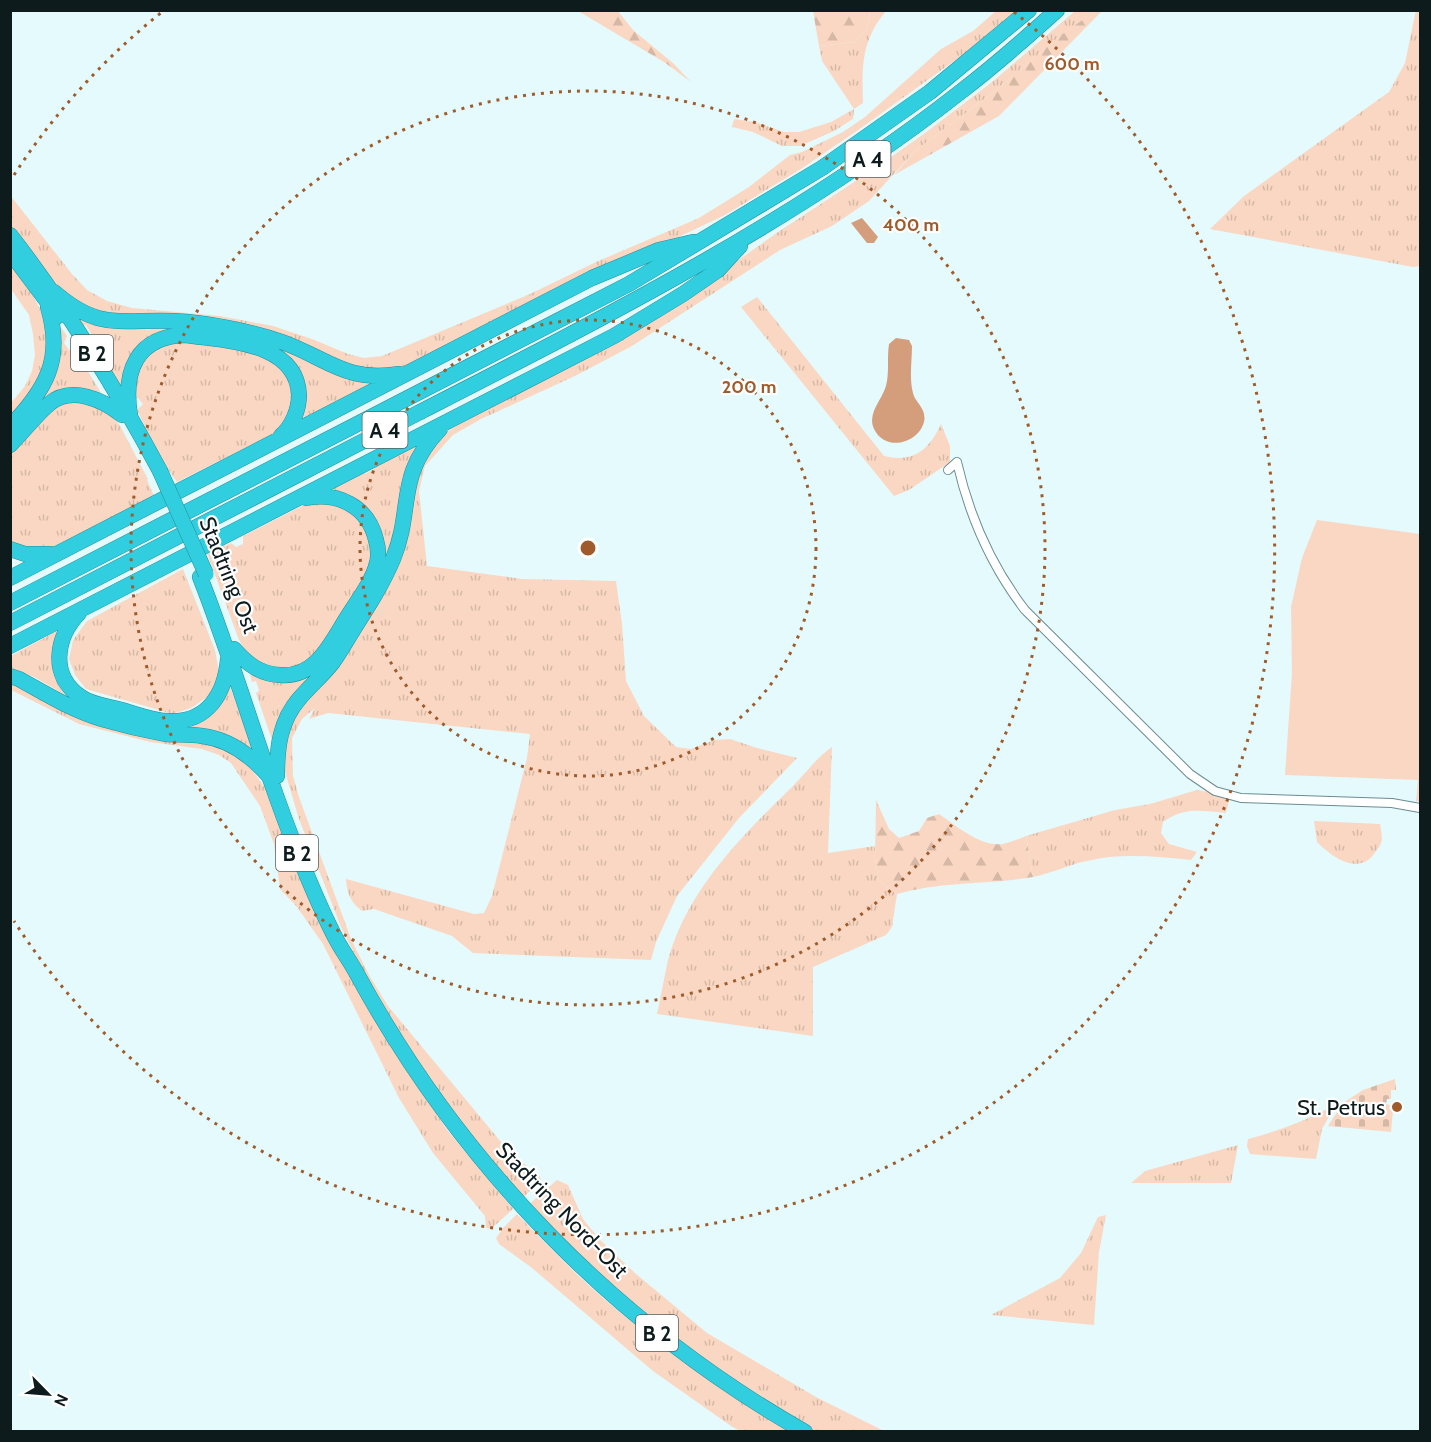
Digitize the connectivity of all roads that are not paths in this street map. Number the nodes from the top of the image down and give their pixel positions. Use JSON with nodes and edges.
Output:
{"nodes":[{"id":1,"x":1029,"y":10,"type":"edge"},
{"id":2,"x":1057,"y":10,"type":"edge"},
{"id":3,"x":755,"y":230,"type":"junction"},
{"id":4,"x":10,"y":235,"type":"edge"},
{"id":5,"x":708,"y":238,"type":"junction"},
{"id":6,"x":10,"y":252,"type":"edge"},
{"id":7,"x":50,"y":295,"type":"junction"},
{"id":8,"x":411,"y":372,"type":"junction"},
{"id":9,"x":126,"y":415,"type":"junction"},
{"id":10,"x":450,"y":421,"type":"junction"},
{"id":11,"x":10,"y":427,"type":"edge"},
{"id":12,"x":274,"y":442,"type":"junction"},
{"id":13,"x":10,"y":445,"type":"edge"},
{"id":14,"x":948,"y":470,"type":"dead end"},
{"id":15,"x":297,"y":499,"type":"junction"},
{"id":16,"x":10,"y":549,"type":"edge"},
{"id":17,"x":57,"y":554,"type":"junction"},
{"id":18,"x":10,"y":578,"type":"edge"},
{"id":19,"x":10,"y":603,"type":"edge"},
{"id":20,"x":83,"y":609,"type":"junction"},
{"id":21,"x":10,"y":623,"type":"edge"},
{"id":22,"x":10,"y":646,"type":"edge"},
{"id":23,"x":231,"y":651,"type":"junction"},
{"id":24,"x":10,"y":676,"type":"edge"},
{"id":25,"x":274,"y":777,"type":"junction"},
{"id":26,"x":1420,"y":808,"type":"edge"},
{"id":27,"x":805,"y":1431,"type":"edge"}],
"edges":[{"from":1,"to":5,"type":"highway","number":"A 4"},
{"from":2,"to":3,"type":"highway","number":"A 4"},
{"from":3,"to":10,"type":"highway"},
{"from":3,"to":21,"type":"highway","number":"A 4"},
{"from":4,"to":7,"type":"highway","name":"Stadtring Ost","number":"B 2"},
{"from":5,"to":8,"type":"highway"},
{"from":5,"to":19,"type":"highway","number":"A 4"},
{"from":6,"to":7,"type":"highway","name":"Stadtring Ost","number":"B 2"},
{"from":7,"to":8,"type":"highway"},
{"from":7,"to":9,"type":"highway","name":"Stadtring Ost","number":"B 2"},
{"from":7,"to":11,"type":"highway"},
{"from":8,"to":12,"type":"highway"},
{"from":9,"to":12,"type":"highway"},
{"from":9,"to":13,"type":"highway"},
{"from":9,"to":23,"type":"highway","name":"Stadtring Ost","number":"B 2","bridge":true},
{"from":10,"to":15,"type":"highway"},
{"from":10,"to":25,"type":"highway"},
{"from":12,"to":17,"type":"highway"},
{"from":14,"to":26,"type":"street"},
{"from":15,"to":20,"type":"highway"},
{"from":15,"to":23,"type":"highway"},
{"from":16,"to":17,"type":"highway"},
{"from":17,"to":18,"type":"highway"},
{"from":20,"to":22,"type":"highway"},
{"from":20,"to":23,"type":"highway"},
{"from":23,"to":25,"type":"highway","number":"B 2"},
{"from":24,"to":25,"type":"highway"},
{"from":25,"to":27,"type":"highway","name":"Stadtring Nord-Ost","number":"B 2"}]}
